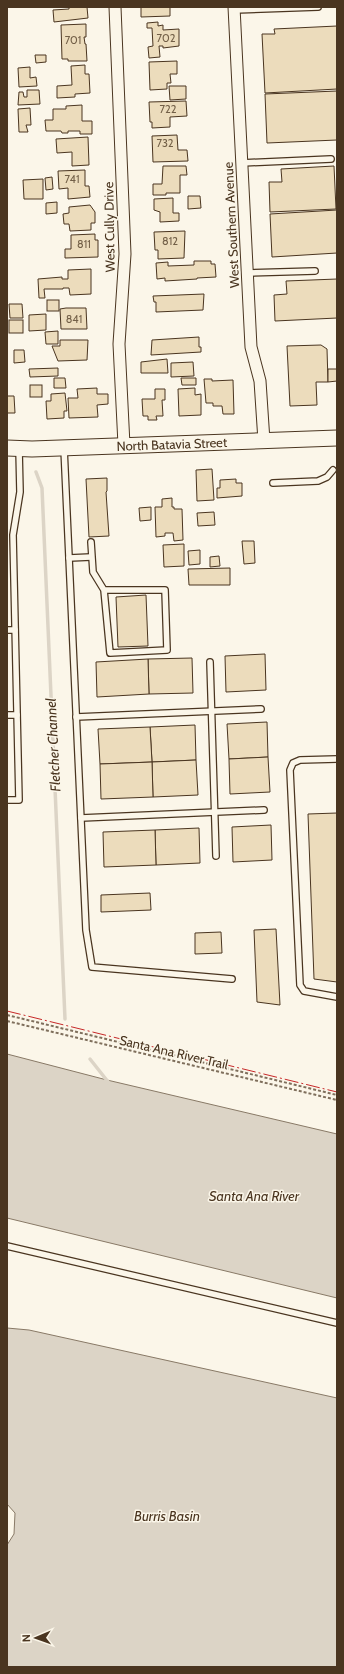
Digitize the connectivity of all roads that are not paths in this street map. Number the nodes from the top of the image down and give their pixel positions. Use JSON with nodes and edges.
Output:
{"nodes":[{"id":1,"x":115,"y":7,"type":"edge"},
{"id":2,"x":318,"y":7,"type":"edge"},
{"id":3,"x":234,"y":9,"type":"edge"},
{"id":4,"x":331,"y":159,"type":"dead end"},
{"id":5,"x":242,"y":163,"type":"junction"},
{"id":6,"x":315,"y":271,"type":"dead end"},
{"id":7,"x":247,"y":273,"type":"junction"},
{"id":8,"x":337,"y":438,"type":"edge"},
{"id":9,"x":264,"y":441,"type":"junction"},
{"id":10,"x":124,"y":446,"type":"junction"},
{"id":11,"x":64,"y":447,"type":"junction"},
{"id":12,"x":13,"y":448,"type":"edge"},
{"id":13,"x":333,"y":470,"type":"dead end"},
{"id":14,"x":273,"y":483,"type":"dead end"},
{"id":15,"x":91,"y":542,"type":"dead end"},
{"id":16,"x":91,"y":557,"type":"junction"},
{"id":17,"x":69,"y":558,"type":"junction"},
{"id":18,"x":104,"y":590,"type":"junction"},
{"id":19,"x":7,"y":630,"type":"edge"},
{"id":20,"x":15,"y":630,"type":"junction"},
{"id":21,"x":210,"y":662,"type":"dead end"},
{"id":22,"x":261,"y":709,"type":"dead end"},
{"id":23,"x":211,"y":711,"type":"junction"},
{"id":24,"x":7,"y":715,"type":"edge"},
{"id":25,"x":17,"y":715,"type":"junction"},
{"id":26,"x":76,"y":717,"type":"junction"},
{"id":27,"x":337,"y":759,"type":"edge"},
{"id":28,"x":7,"y":800,"type":"edge"},
{"id":29,"x":264,"y":810,"type":"dead end"},
{"id":30,"x":215,"y":813,"type":"junction"},
{"id":31,"x":81,"y":818,"type":"junction"},
{"id":32,"x":216,"y":856,"type":"dead end"},
{"id":33,"x":232,"y":980,"type":"dead end"},
{"id":34,"x":337,"y":997,"type":"edge"},
{"id":35,"x":7,"y":1246,"type":"edge"},
{"id":36,"x":337,"y":1323,"type":"edge"}],
"edges":[{"from":1,"to":10,"type":"street","name":"West Cully Drive"},
{"from":2,"to":3,"type":"lane"},
{"from":3,"to":5,"type":"street","name":"West Southern Avenue"},
{"from":4,"to":5,"type":"lane"},
{"from":5,"to":7,"type":"street","name":"West Southern Avenue"},
{"from":6,"to":7,"type":"lane"},
{"from":7,"to":9,"type":"street","name":"West Southern Avenue"},
{"from":8,"to":9,"type":"main road","name":"North Batavia Street"},
{"from":9,"to":10,"type":"main road","name":"North Batavia Street"},
{"from":10,"to":11,"type":"main road","name":"North Batavia Street"},
{"from":11,"to":12,"type":"main road","name":"North Batavia Street"},
{"from":11,"to":17,"type":"lane"},
{"from":12,"to":20,"type":"lane"},
{"from":13,"to":14,"type":"lane"},
{"from":15,"to":16,"type":"lane"},
{"from":16,"to":17,"type":"lane"},
{"from":16,"to":18,"type":"lane"},
{"from":17,"to":26,"type":"lane"},
{"from":18,"to":18,"type":"lane"},
{"from":19,"to":20,"type":"lane"},
{"from":20,"to":25,"type":"lane"},
{"from":21,"to":23,"type":"lane"},
{"from":22,"to":23,"type":"lane"},
{"from":23,"to":26,"type":"lane"},
{"from":23,"to":30,"type":"lane"},
{"from":24,"to":25,"type":"lane"},
{"from":25,"to":28,"type":"lane"},
{"from":26,"to":31,"type":"lane"},
{"from":27,"to":34,"type":"lane"},
{"from":29,"to":30,"type":"lane"},
{"from":30,"to":31,"type":"lane"},
{"from":30,"to":32,"type":"lane"},
{"from":31,"to":33,"type":"lane"},
{"from":35,"to":36,"type":"lane"}]}
